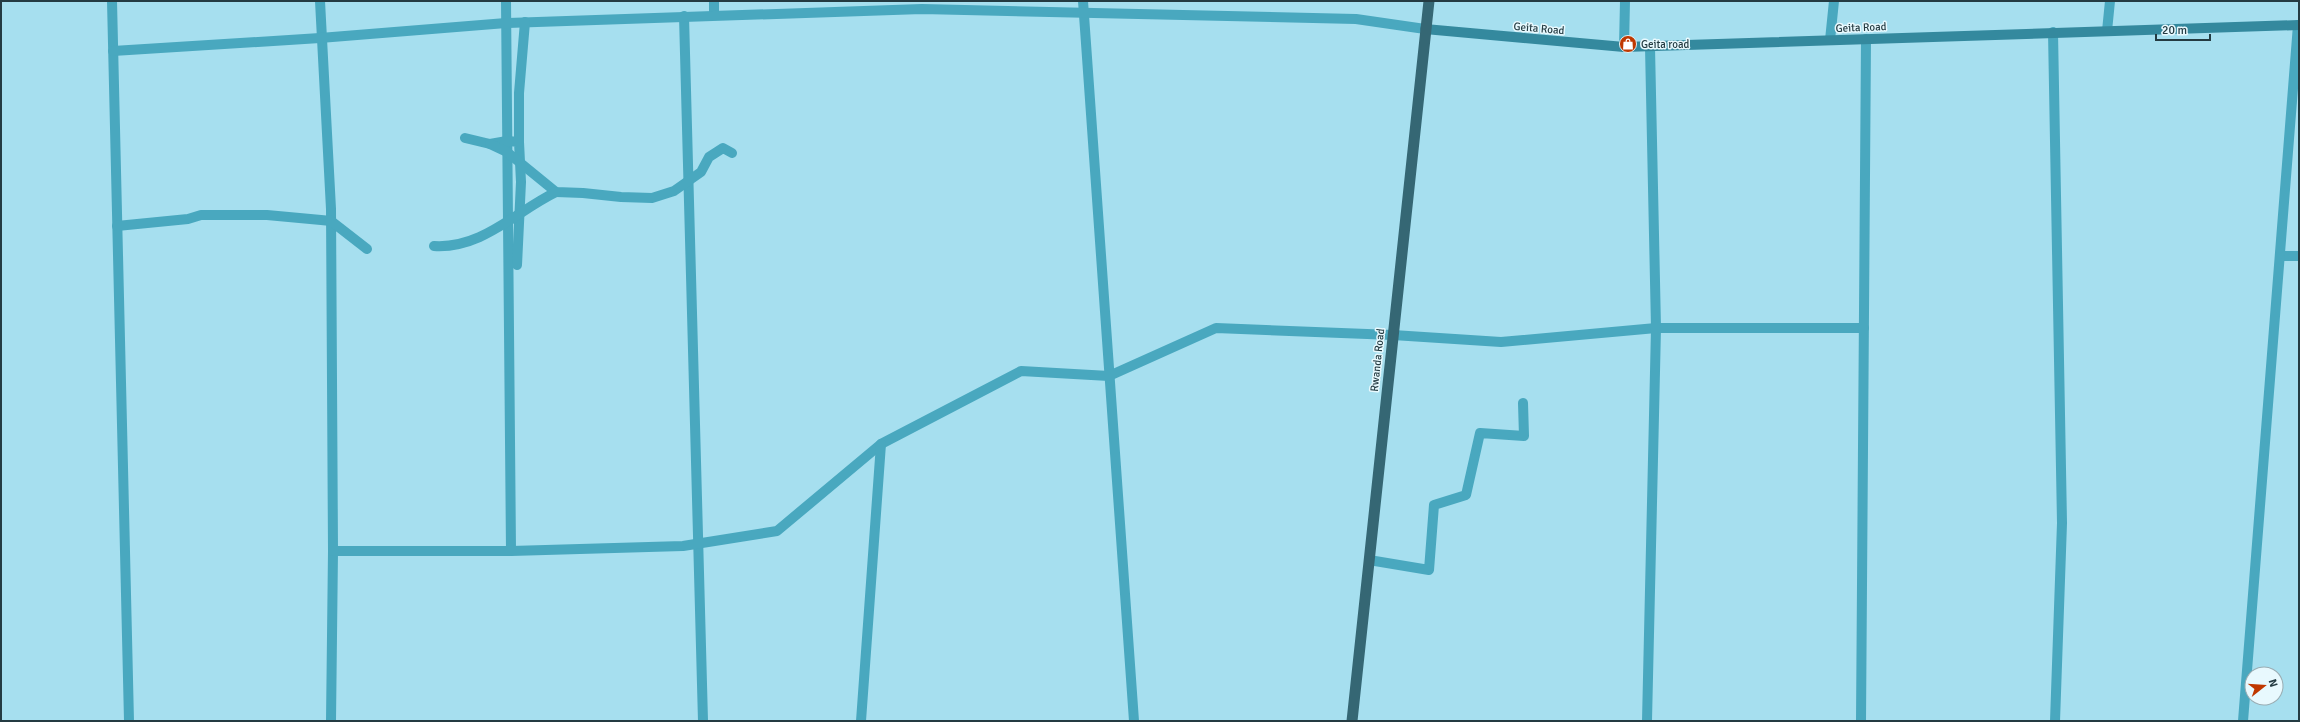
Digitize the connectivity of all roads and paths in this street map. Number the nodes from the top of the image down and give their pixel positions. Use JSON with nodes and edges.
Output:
{"nodes":[{"id":1,"x":112,"y":1,"type":"edge"},
{"id":2,"x":320,"y":1,"type":"edge"},
{"id":3,"x":506,"y":1,"type":"edge"},
{"id":4,"x":714,"y":1,"type":"edge"},
{"id":5,"x":1083,"y":1,"type":"edge"},
{"id":6,"x":1429,"y":1,"type":"edge"},
{"id":7,"x":1625,"y":1,"type":"edge"},
{"id":8,"x":1834,"y":1,"type":"edge"},
{"id":9,"x":2110,"y":1,"type":"edge"},
{"id":10,"x":922,"y":5,"type":"edge"},
{"id":11,"x":1083,"y":13,"type":"junction"},
{"id":12,"x":714,"y":15,"type":"junction"},
{"id":13,"x":684,"y":16,"type":"junction"},
{"id":14,"x":525,"y":22,"type":"junction"},
{"id":15,"x":506,"y":23,"type":"junction"},
{"id":16,"x":2299,"y":25,"type":"edge"},
{"id":17,"x":1425,"y":29,"type":"junction"},
{"id":18,"x":2107,"y":31,"type":"junction"},
{"id":19,"x":2053,"y":32,"type":"junction"},
{"id":20,"x":320,"y":38,"type":"junction"},
{"id":21,"x":1866,"y":39,"type":"junction"},
{"id":22,"x":1830,"y":40,"type":"junction"},
{"id":23,"x":1650,"y":46,"type":"junction"},
{"id":24,"x":1624,"y":48,"type":"junction"},
{"id":25,"x":113,"y":51,"type":"junction"},
{"id":26,"x":465,"y":138,"type":"dead end"},
{"id":27,"x":507,"y":141,"type":"junction"},
{"id":28,"x":519,"y":142,"type":"junction"},
{"id":29,"x":490,"y":144,"type":"junction"},
{"id":30,"x":507,"y":152,"type":"junction"},
{"id":31,"x":732,"y":153,"type":"dead end"},
{"id":32,"x":519,"y":161,"type":"junction"},
{"id":33,"x":688,"y":179,"type":"junction"},
{"id":34,"x":674,"y":191,"type":"junction"},
{"id":35,"x":556,"y":192,"type":"junction"},
{"id":36,"x":689,"y":198,"type":"junction"},
{"id":37,"x":520,"y":214,"type":"junction"},
{"id":38,"x":331,"y":221,"type":"junction"},
{"id":39,"x":508,"y":222,"type":"junction"},
{"id":40,"x":117,"y":226,"type":"junction"},
{"id":41,"x":434,"y":246,"type":"dead end"},
{"id":42,"x":367,"y":249,"type":"dead end"},
{"id":43,"x":2281,"y":256,"type":"junction"},
{"id":44,"x":2299,"y":256,"type":"edge"},
{"id":45,"x":517,"y":265,"type":"dead end"},
{"id":46,"x":1656,"y":328,"type":"junction"},
{"id":47,"x":1864,"y":328,"type":"junction"},
{"id":48,"x":1393,"y":335,"type":"junction"},
{"id":49,"x":1109,"y":376,"type":"junction"},
{"id":50,"x":1523,"y":403,"type":"dead end"},
{"id":51,"x":882,"y":444,"type":"junction"},
{"id":52,"x":698,"y":543,"type":"junction"},
{"id":53,"x":511,"y":550,"type":"junction"},
{"id":54,"x":333,"y":551,"type":"junction"},
{"id":55,"x":1369,"y":560,"type":"junction"},
{"id":56,"x":129,"y":721,"type":"edge"},
{"id":57,"x":331,"y":721,"type":"edge"},
{"id":58,"x":703,"y":721,"type":"edge"},
{"id":59,"x":861,"y":721,"type":"edge"},
{"id":60,"x":1134,"y":721,"type":"edge"},
{"id":61,"x":1352,"y":721,"type":"edge"},
{"id":62,"x":1647,"y":721,"type":"edge"},
{"id":63,"x":1861,"y":721,"type":"edge"},
{"id":64,"x":2054,"y":721,"type":"edge"},
{"id":65,"x":2243,"y":721,"type":"edge"}],
"edges":[{"from":1,"to":25,"type":"street"},
{"from":2,"to":20,"type":"street"},
{"from":3,"to":15,"type":"street"},
{"from":4,"to":12,"type":"street"},
{"from":5,"to":11,"type":"street"},
{"from":6,"to":17,"type":"highway","name":"Rwanda Road"},
{"from":7,"to":24,"type":"street"},
{"from":8,"to":22,"type":"street"},
{"from":9,"to":18,"type":"street"},
{"from":10,"to":11,"type":"street"},
{"from":10,"to":12,"type":"street"},
{"from":11,"to":17,"type":"street"},
{"from":11,"to":49,"type":"street"},
{"from":12,"to":13,"type":"street"},
{"from":13,"to":14,"type":"street"},
{"from":13,"to":33,"type":"street"},
{"from":14,"to":15,"type":"street"},
{"from":14,"to":28,"type":"street"},
{"from":15,"to":20,"type":"street"},
{"from":15,"to":27,"type":"street"},
{"from":16,"to":18,"type":"main road","name":"Geita Road"},
{"from":16,"to":43,"type":"street"},
{"from":17,"to":24,"type":"main road","name":"Geita Road"},
{"from":17,"to":48,"type":"highway","name":"Rwanda Road"},
{"from":18,"to":19,"type":"main road","name":"Geita Road"},
{"from":19,"to":21,"type":"main road","name":"Geita Road"},
{"from":19,"to":64,"type":"street"},
{"from":20,"to":25,"type":"street"},
{"from":20,"to":38,"type":"street"},
{"from":21,"to":22,"type":"main road","name":"Geita Road"},
{"from":21,"to":47,"type":"street"},
{"from":22,"to":23,"type":"main road","name":"Geita Road"},
{"from":23,"to":24,"type":"main road","name":"Geita Road"},
{"from":23,"to":46,"type":"street"},
{"from":25,"to":40,"type":"street"},
{"from":26,"to":29,"type":"street"},
{"from":27,"to":28,"type":"street"},
{"from":27,"to":29,"type":"street"},
{"from":27,"to":30,"type":"street"},
{"from":28,"to":32,"type":"street"},
{"from":29,"to":30,"type":"street"},
{"from":30,"to":32,"type":"street"},
{"from":30,"to":39,"type":"street"},
{"from":31,"to":33,"type":"street"},
{"from":32,"to":35,"type":"street"},
{"from":32,"to":37,"type":"street"},
{"from":33,"to":34,"type":"street"},
{"from":33,"to":36,"type":"street"},
{"from":34,"to":35,"type":"street"},
{"from":34,"to":36,"type":"street"},
{"from":35,"to":37,"type":"street"},
{"from":36,"to":52,"type":"street"},
{"from":37,"to":39,"type":"street"},
{"from":37,"to":45,"type":"street"},
{"from":38,"to":40,"type":"street"},
{"from":38,"to":42,"type":"street"},
{"from":38,"to":54,"type":"street"},
{"from":39,"to":41,"type":"street"},
{"from":39,"to":53,"type":"street"},
{"from":40,"to":56,"type":"street"},
{"from":43,"to":44,"type":"street"},
{"from":43,"to":65,"type":"street"},
{"from":46,"to":47,"type":"street"},
{"from":46,"to":48,"type":"street"},
{"from":46,"to":62,"type":"street"},
{"from":47,"to":63,"type":"street"},
{"from":48,"to":49,"type":"street"},
{"from":48,"to":55,"type":"highway","name":"Rwanda Road"},
{"from":49,"to":51,"type":"street"},
{"from":49,"to":60,"type":"street"},
{"from":50,"to":55,"type":"street"},
{"from":51,"to":52,"type":"street"},
{"from":51,"to":59,"type":"street"},
{"from":52,"to":53,"type":"street"},
{"from":52,"to":58,"type":"street"},
{"from":53,"to":54,"type":"street"},
{"from":54,"to":57,"type":"street"},
{"from":55,"to":61,"type":"highway","name":"Rwanda Road"}]}
